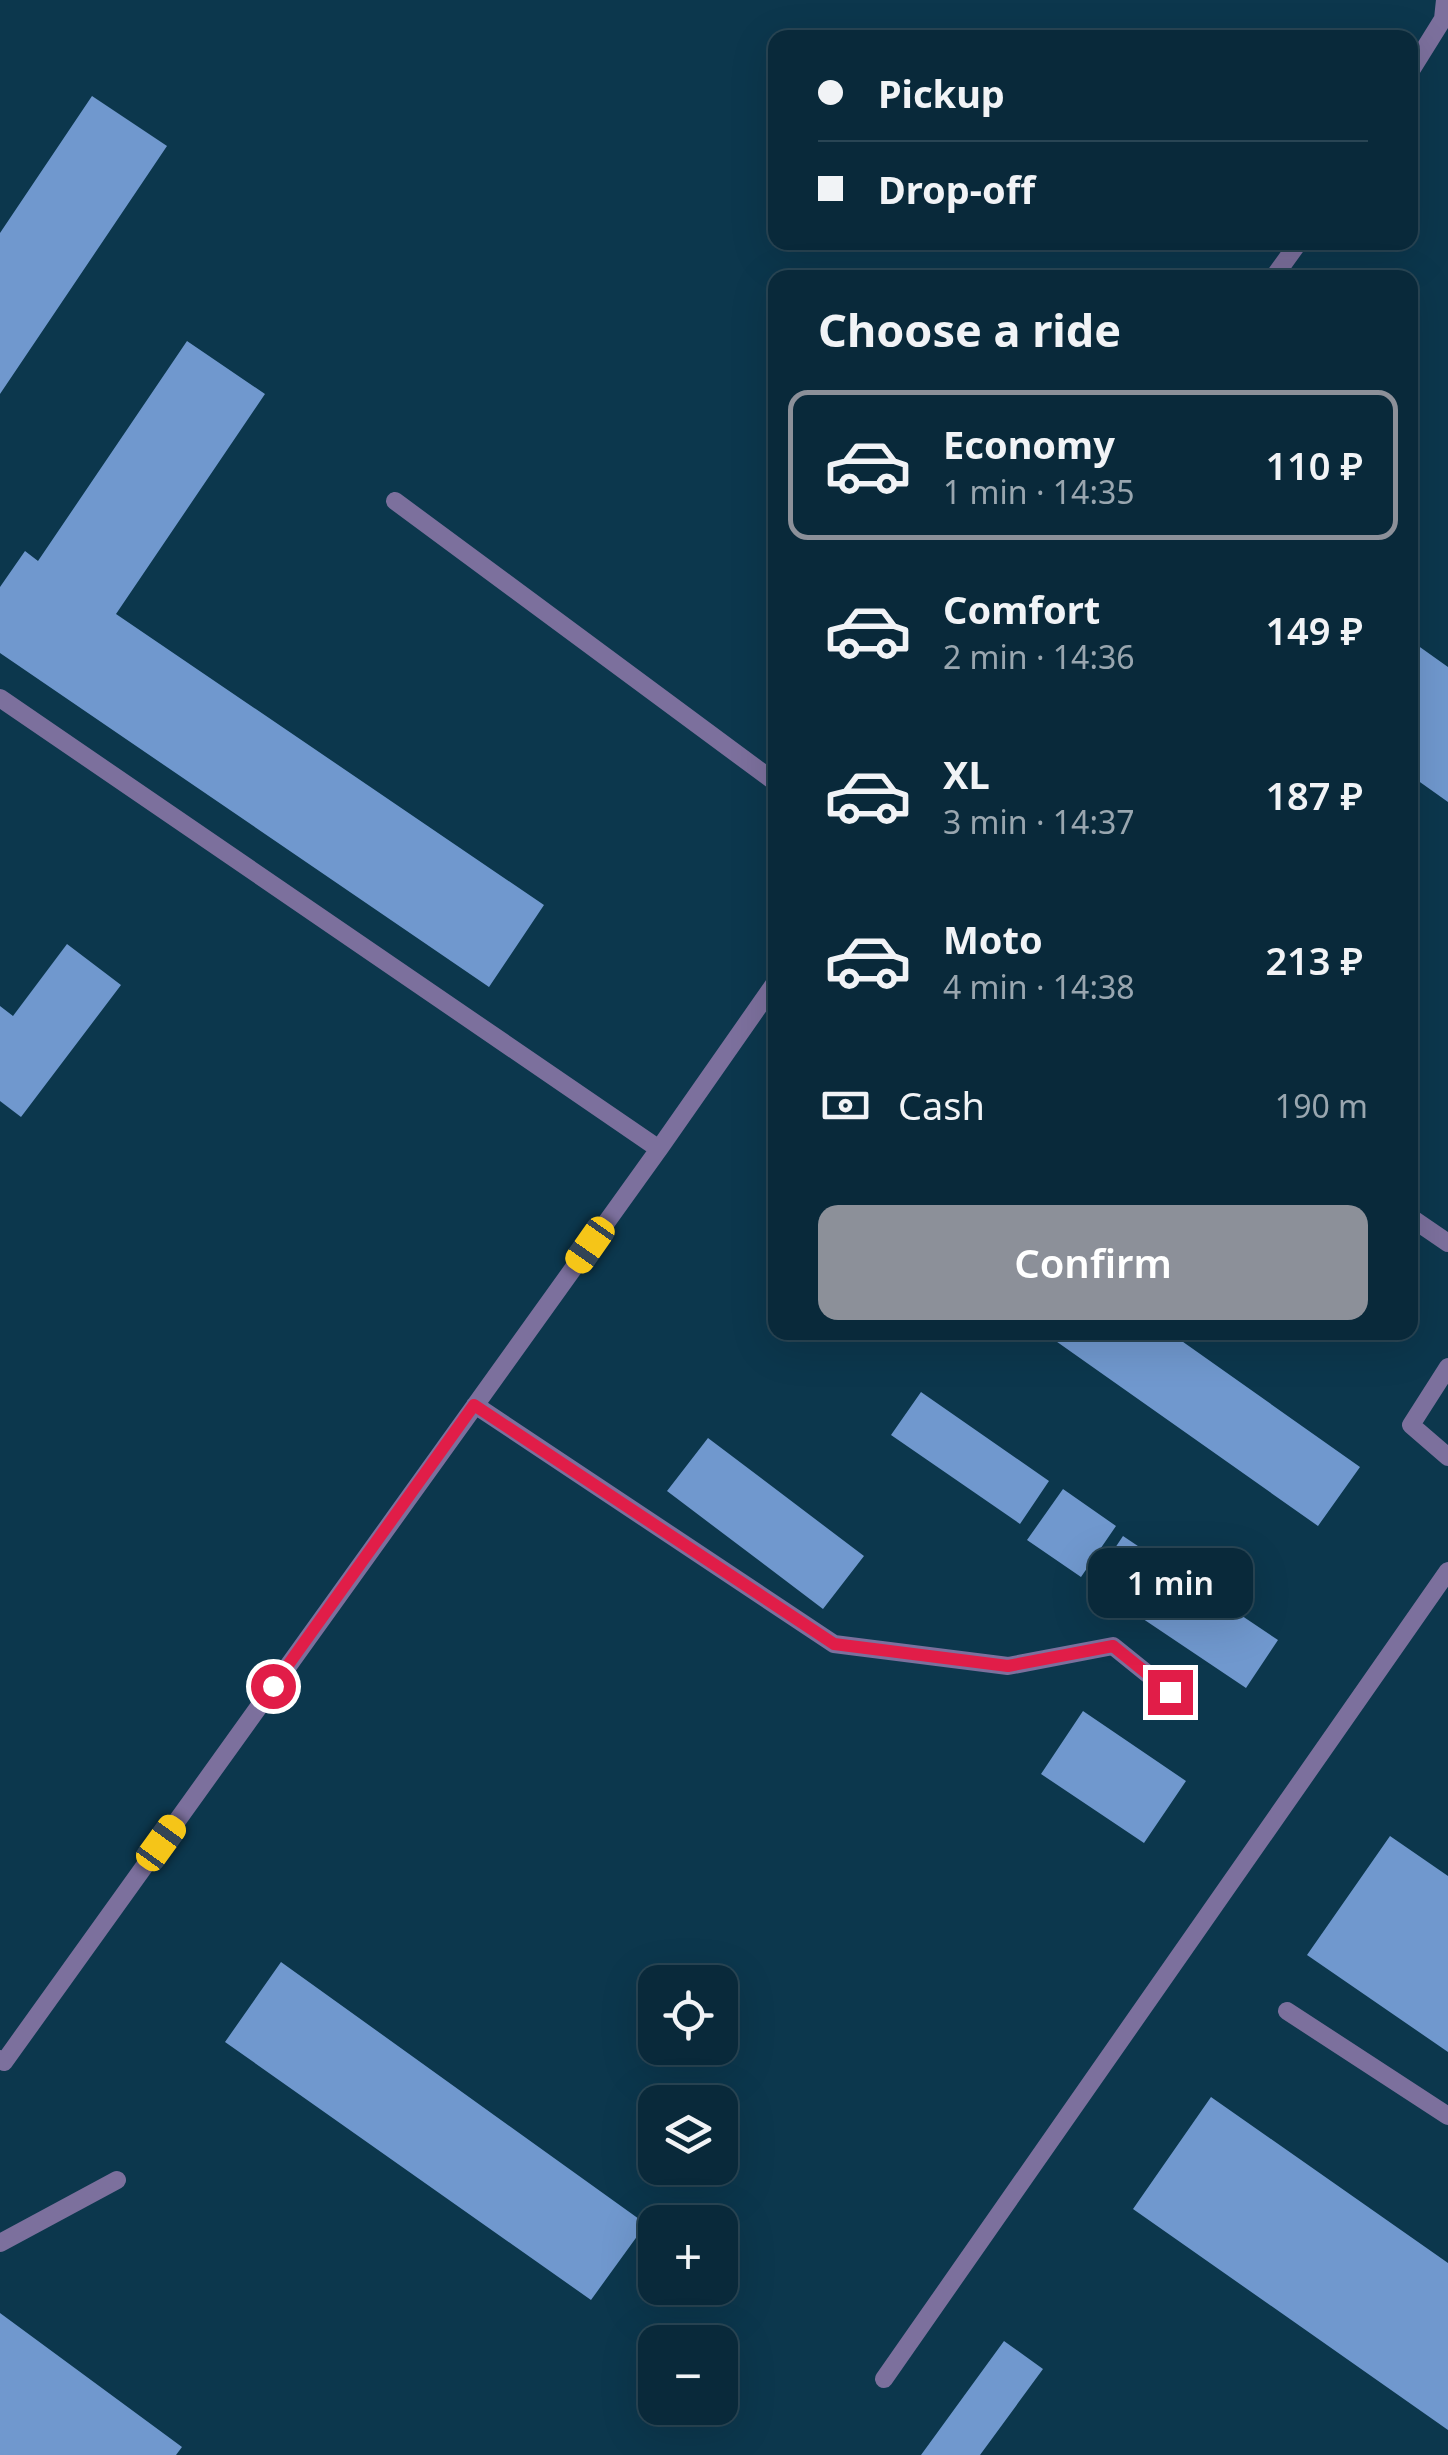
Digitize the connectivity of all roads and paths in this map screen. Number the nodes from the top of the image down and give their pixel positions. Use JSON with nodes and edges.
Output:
{"nodes":[{"id":1,"x":1445,"y":0,"type":"edge"},
{"id":2,"x":1418,"y":59,"type":"edge"},
{"id":3,"x":395,"y":501,"type":"dead end"},
{"id":4,"x":0,"y":698,"type":"edge"},
{"id":5,"x":768,"y":777,"type":"edge"},
{"id":6,"x":768,"y":993,"type":"edge"},
{"id":7,"x":659,"y":1149,"type":"junction"},
{"id":8,"x":1418,"y":1222,"type":"edge"},
{"id":9,"x":1448,"y":1243,"type":"edge"},
{"id":10,"x":1448,"y":1367,"type":"edge"},
{"id":11,"x":474,"y":1405,"type":"junction"},
{"id":12,"x":1448,"y":1457,"type":"edge"},
{"id":13,"x":1448,"y":1571,"type":"edge"},
{"id":14,"x":1170,"y":1692,"type":"dead end"},
{"id":15,"x":1287,"y":2011,"type":"dead end"},
{"id":16,"x":0,"y":2059,"type":"edge"},
{"id":17,"x":1448,"y":2116,"type":"edge"},
{"id":18,"x":117,"y":2180,"type":"dead end"},
{"id":19,"x":0,"y":2243,"type":"edge"},
{"id":20,"x":884,"y":2379,"type":"dead end"}],
"edges":[{"from":1,"to":2,"type":"lane"},
{"from":3,"to":5,"type":"lane"},
{"from":4,"to":7,"type":"lane"},
{"from":6,"to":7,"type":"lane"},
{"from":7,"to":11,"type":"lane"},
{"from":8,"to":9,"type":"lane"},
{"from":10,"to":12,"type":"lane"},
{"from":11,"to":14,"type":"lane"},
{"from":11,"to":16,"type":"lane"},
{"from":13,"to":20,"type":"lane"},
{"from":15,"to":17,"type":"lane"},
{"from":18,"to":19,"type":"lane"}]}
